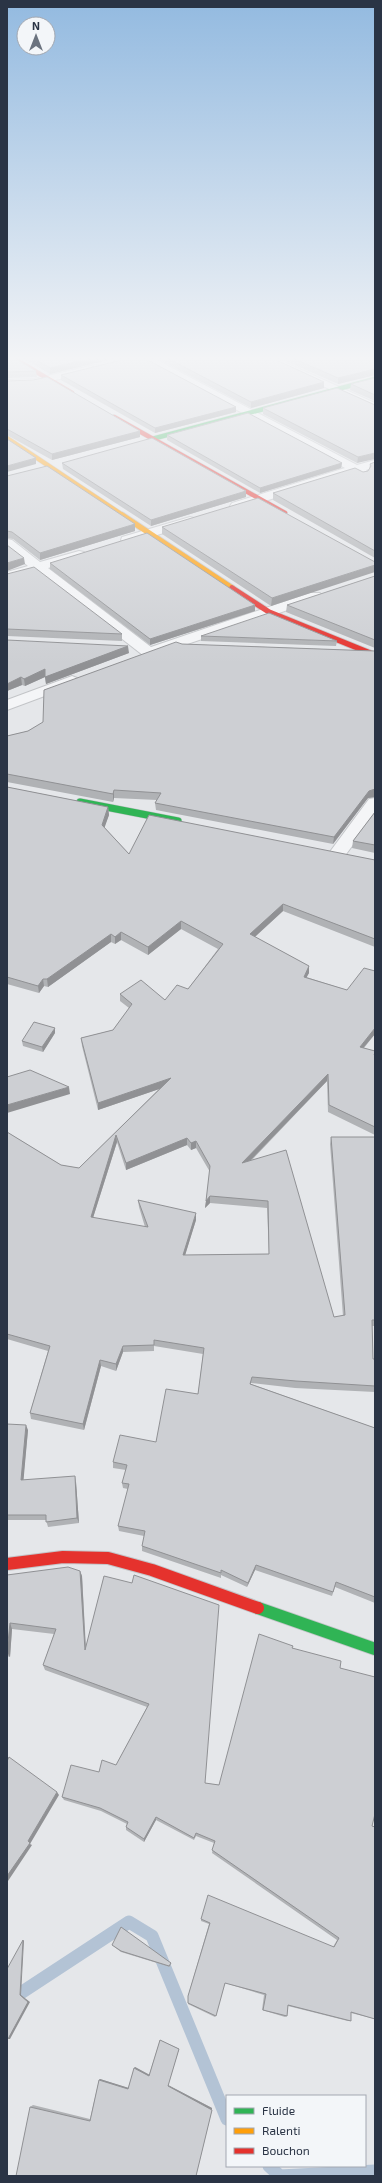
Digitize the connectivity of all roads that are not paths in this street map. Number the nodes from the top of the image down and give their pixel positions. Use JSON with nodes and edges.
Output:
{"nodes":[{"id":1,"x":41,"y":460,"type":"edge"},
{"id":2,"x":191,"y":460,"type":"edge"},
{"id":3,"x":337,"y":460,"type":"edge"},
{"id":4,"x":66,"y":462,"type":"edge"},
{"id":5,"x":375,"y":463,"type":"edge"},
{"id":6,"x":51,"y":466,"type":"junction"},
{"id":7,"x":36,"y":470,"type":"edge"},
{"id":8,"x":356,"y":470,"type":"junction"},
{"id":9,"x":375,"y":479,"type":"edge"},
{"id":10,"x":259,"y":498,"type":"junction"},
{"id":11,"x":223,"y":510,"type":"edge"},
{"id":12,"x":202,"y":517,"type":"edge"},
{"id":13,"x":293,"y":518,"type":"edge"},
{"id":14,"x":151,"y":533,"type":"junction"},
{"id":15,"x":7,"y":543,"type":"edge"},
{"id":16,"x":114,"y":544,"type":"edge"},
{"id":17,"x":91,"y":551,"type":"edge"},
{"id":18,"x":38,"y":567,"type":"junction"},
{"id":19,"x":7,"y":576,"type":"edge"},
{"id":20,"x":325,"y":593,"type":"edge"},
{"id":21,"x":269,"y":612,"type":"junction"},
{"id":22,"x":170,"y":645,"type":"junction"},
{"id":23,"x":118,"y":647,"type":"edge"},
{"id":24,"x":208,"y":647,"type":"edge"},
{"id":25,"x":331,"y":652,"type":"edge"},
{"id":26,"x":142,"y":653,"type":"junction"},
{"id":27,"x":372,"y":653,"type":"edge"},
{"id":28,"x":82,"y":677,"type":"edge"},
{"id":29,"x":7,"y":686,"type":"edge"},
{"id":30,"x":23,"y":699,"type":"junction"},
{"id":31,"x":7,"y":705,"type":"edge"},
{"id":32,"x":71,"y":800,"type":"edge"},
{"id":33,"x":375,"y":803,"type":"edge"},
{"id":34,"x":191,"y":824,"type":"edge"},
{"id":35,"x":338,"y":853,"type":"edge"},
{"id":36,"x":7,"y":1564,"type":"edge"},
{"id":37,"x":375,"y":1649,"type":"edge"}],
"edges":[{"from":1,"to":6,"type":"street"},
{"from":2,"to":10,"type":"street"},
{"from":3,"to":8,"type":"street"},
{"from":4,"to":6,"type":"street"},
{"from":5,"to":8,"type":"street"},
{"from":6,"to":7,"type":"street"},
{"from":6,"to":14,"type":"street"},
{"from":8,"to":9,"type":"street"},
{"from":8,"to":10,"type":"street"},
{"from":10,"to":11,"type":"street"},
{"from":10,"to":13,"type":"street"},
{"from":12,"to":14,"type":"street"},
{"from":14,"to":16,"type":"street"},
{"from":14,"to":21,"type":"street"},
{"from":15,"to":18,"type":"street"},
{"from":17,"to":18,"type":"street"},
{"from":18,"to":19,"type":"street"},
{"from":18,"to":26,"type":"street"},
{"from":20,"to":21,"type":"street"},
{"from":21,"to":22,"type":"street"},
{"from":21,"to":27,"type":"street"},
{"from":22,"to":24,"type":"street"},
{"from":22,"to":26,"type":"street"},
{"from":23,"to":26,"type":"street"},
{"from":25,"to":27,"type":"street"},
{"from":28,"to":30,"type":"street"},
{"from":29,"to":30,"type":"street"},
{"from":30,"to":31,"type":"street"},
{"from":32,"to":34,"type":"street"},
{"from":33,"to":35,"type":"street"},
{"from":36,"to":37,"type":"street"}]}
